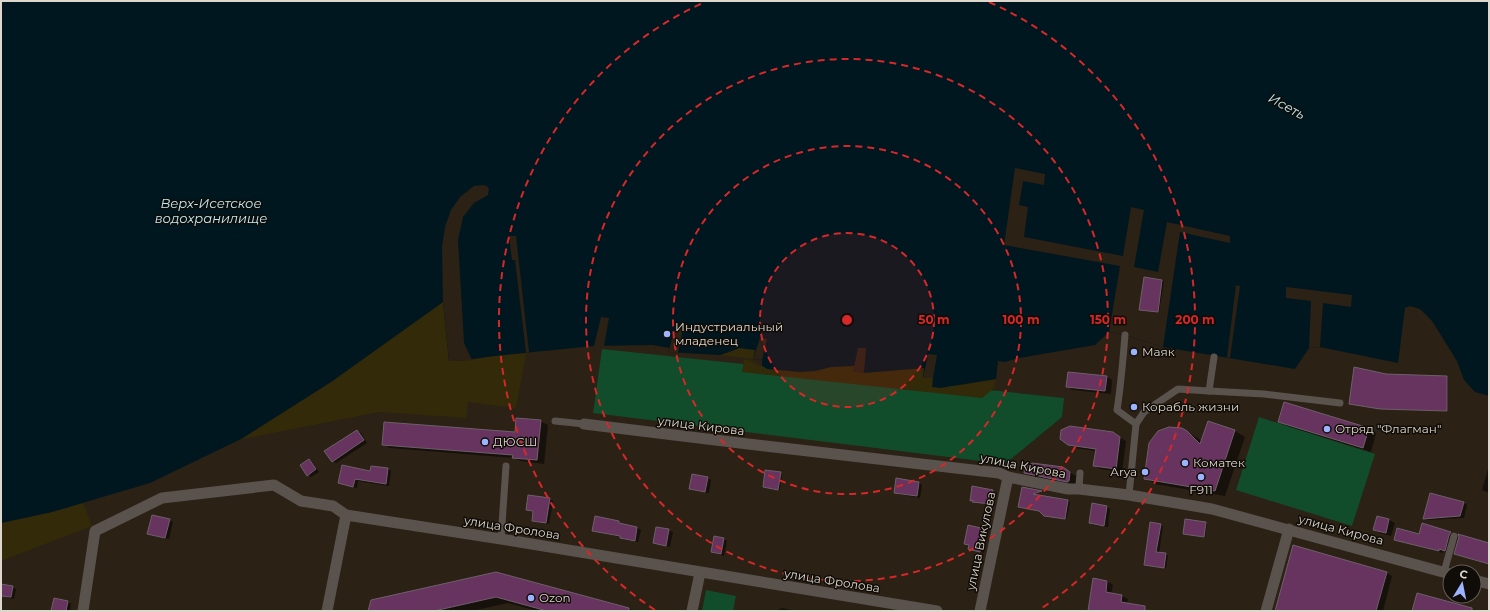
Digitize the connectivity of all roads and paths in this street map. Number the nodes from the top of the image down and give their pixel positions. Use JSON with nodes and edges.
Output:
{"nodes":[{"id":1,"x":1124,"y":335,"type":"dead end"},
{"id":2,"x":1214,"y":357,"type":"dead end"},
{"id":3,"x":1209,"y":391,"type":"junction"},
{"id":4,"x":1340,"y":403,"type":"dead end"},
{"id":5,"x":555,"y":421,"type":"dead end"},
{"id":6,"x":584,"y":424,"type":"joint"},
{"id":7,"x":1136,"y":424,"type":"junction"},
{"id":8,"x":506,"y":466,"type":"dead end"},
{"id":9,"x":1080,"y":473,"type":"dead end"},
{"id":10,"x":1008,"y":477,"type":"junction"},
{"id":11,"x":1079,"y":489,"type":"junction"},
{"id":12,"x":1129,"y":495,"type":"junction"},
{"id":13,"x":346,"y":516,"type":"junction"},
{"id":14,"x":1289,"y":529,"type":"junction"},
{"id":15,"x":1454,"y":536,"type":"dead end"},
{"id":16,"x":502,"y":540,"type":"junction"},
{"id":17,"x":1449,"y":564,"type":"edge"},
{"id":18,"x":1442,"y":572,"type":"edge"},
{"id":19,"x":700,"y":573,"type":"junction"},
{"id":20,"x":83,"y":611,"type":"edge"},
{"id":21,"x":327,"y":611,"type":"edge"},
{"id":22,"x":692,"y":611,"type":"edge"},
{"id":23,"x":937,"y":611,"type":"edge"},
{"id":24,"x":980,"y":611,"type":"edge"},
{"id":25,"x":1266,"y":611,"type":"edge"}],
"edges":[{"from":1,"to":7,"type":"lane"},
{"from":2,"to":3,"type":"lane"},
{"from":3,"to":4,"type":"lane"},
{"from":3,"to":7,"type":"lane"},
{"from":5,"to":6,"type":"lane"},
{"from":6,"to":10,"type":"street","name":"улица Кирова"},
{"from":7,"to":12,"type":"lane"},
{"from":8,"to":16,"type":"lane"},
{"from":9,"to":11,"type":"lane"},
{"from":10,"to":11,"type":"street","name":"улица Кирова"},
{"from":10,"to":24,"type":"street","name":"улица Викулова"},
{"from":11,"to":12,"type":"street","name":"улица Кирова"},
{"from":12,"to":14,"type":"street","name":"улица Кирова"},
{"from":13,"to":16,"type":"street","name":"улица Фролова"},
{"from":13,"to":20,"type":"street","name":"улица Фролова"},
{"from":13,"to":21,"type":"street"},
{"from":14,"to":18,"type":"street","name":"улица Кирова"},
{"from":14,"to":25,"type":"street"},
{"from":15,"to":17,"type":"lane"},
{"from":16,"to":19,"type":"street","name":"улица Фролова"},
{"from":19,"to":22,"type":"street"},
{"from":19,"to":23,"type":"street","name":"улица Фролова"}]}
